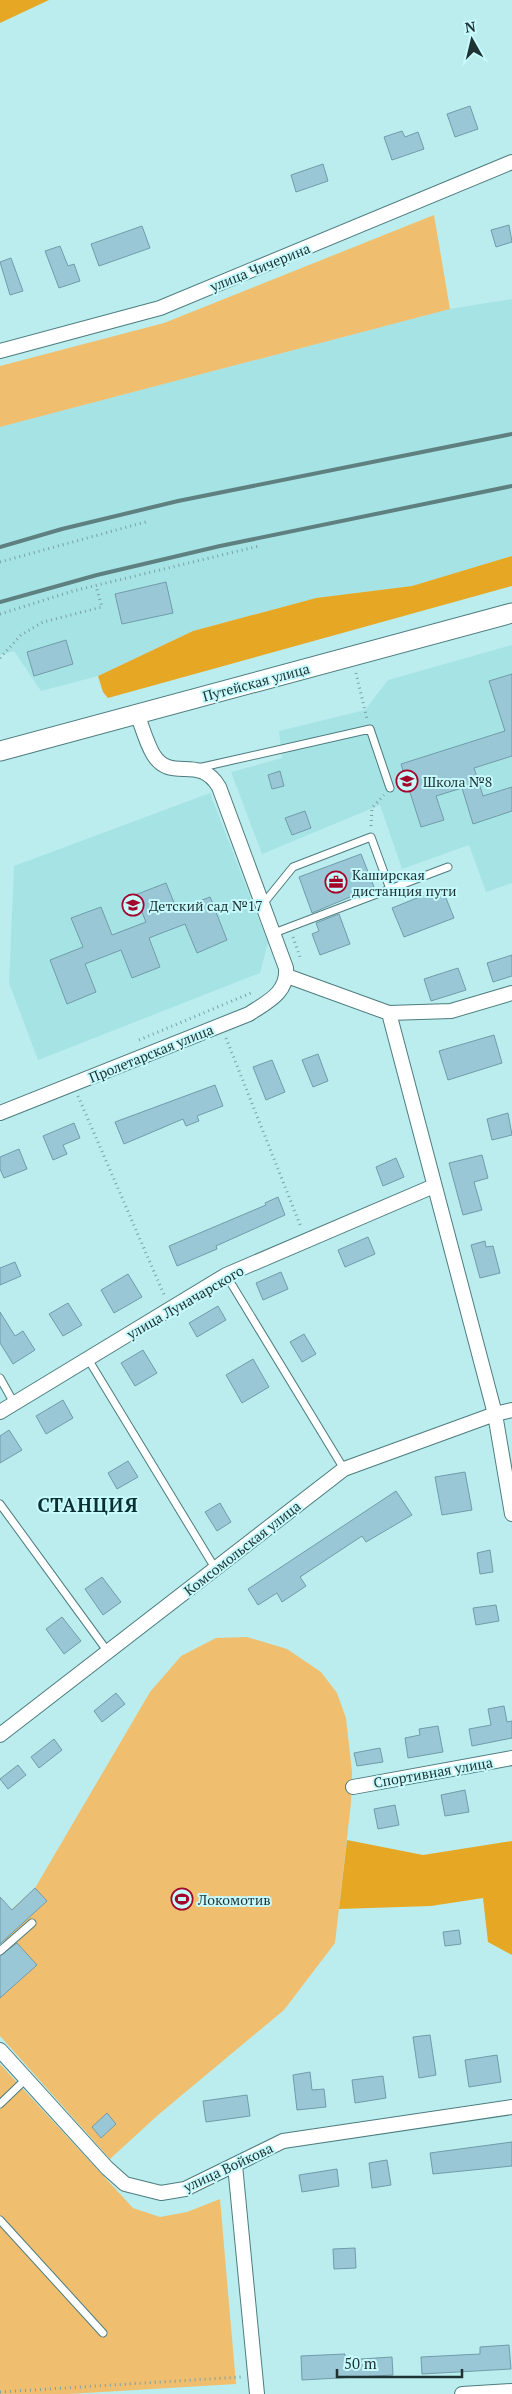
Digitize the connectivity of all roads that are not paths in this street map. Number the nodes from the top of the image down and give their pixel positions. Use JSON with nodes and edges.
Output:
{"nodes":[{"id":1,"x":512,"y":162,"type":"edge"},
{"id":2,"x":0,"y":351,"type":"edge"},
{"id":3,"x":512,"y":613,"type":"edge"},
{"id":4,"x":137,"y":714,"type":"junction"},
{"id":5,"x":0,"y":751,"type":"edge"},
{"id":6,"x":197,"y":768,"type":"junction"},
{"id":7,"x":390,"y":788,"type":"road end"},
{"id":8,"x":448,"y":867,"type":"dead end"},
{"id":9,"x":390,"y":889,"type":"junction"},
{"id":10,"x":263,"y":904,"type":"junction"},
{"id":11,"x":274,"y":933,"type":"junction"},
{"id":12,"x":287,"y":972,"type":"junction"},
{"id":13,"x":512,"y":993,"type":"edge"},
{"id":14,"x":390,"y":1013,"type":"junction"},
{"id":15,"x":0,"y":1113,"type":"edge"},
{"id":16,"x":434,"y":1186,"type":"junction"},
{"id":17,"x":226,"y":1275,"type":"junction"},
{"id":18,"x":88,"y":1359,"type":"junction"},
{"id":19,"x":0,"y":1378,"type":"edge"},
{"id":20,"x":14,"y":1403,"type":"junction"},
{"id":21,"x":512,"y":1410,"type":"edge"},
{"id":22,"x":0,"y":1412,"type":"edge"},
{"id":23,"x":495,"y":1414,"type":"junction"},
{"id":24,"x":344,"y":1469,"type":"junction"},
{"id":25,"x":0,"y":1504,"type":"edge"},
{"id":26,"x":512,"y":1514,"type":"edge"},
{"id":27,"x":215,"y":1568,"type":"junction"},
{"id":28,"x":108,"y":1652,"type":"junction"},
{"id":29,"x":0,"y":1735,"type":"edge"},
{"id":30,"x":512,"y":1758,"type":"edge"},
{"id":31,"x":353,"y":1787,"type":"dead end"},
{"id":32,"x":32,"y":1923,"type":"dead end"},
{"id":33,"x":0,"y":1951,"type":"edge"},
{"id":34,"x":0,"y":2050,"type":"edge"},
{"id":35,"x":26,"y":2079,"type":"junction"},
{"id":36,"x":0,"y":2104,"type":"edge"},
{"id":37,"x":512,"y":2107,"type":"edge"},
{"id":38,"x":235,"y":2165,"type":"junction"},
{"id":39,"x":0,"y":2220,"type":"edge"},
{"id":40,"x":103,"y":2333,"type":"dead end"},
{"id":41,"x":512,"y":2391,"type":"edge"},
{"id":42,"x":257,"y":2394,"type":"edge"},
{"id":43,"x":462,"y":2394,"type":"edge"}],
"edges":[{"from":1,"to":2,"type":"street","name":"улица Чичерина"},
{"from":3,"to":4,"type":"main road","name":"Путейская улица"},
{"from":4,"to":5,"type":"main road","name":"Путейская улица"},
{"from":4,"to":6,"type":"street"},
{"from":6,"to":7,"type":"lane"},
{"from":6,"to":10,"type":"street"},
{"from":8,"to":9,"type":"lane"},
{"from":9,"to":10,"type":"lane"},
{"from":9,"to":11,"type":"lane"},
{"from":10,"to":11,"type":"street"},
{"from":11,"to":12,"type":"street"},
{"from":12,"to":14,"type":"street"},
{"from":12,"to":15,"type":"street","name":"Пролетарская улица"},
{"from":13,"to":14,"type":"street"},
{"from":14,"to":16,"type":"street"},
{"from":16,"to":17,"type":"street","name":"улица Луначарского"},
{"from":16,"to":23,"type":"street"},
{"from":17,"to":18,"type":"street","name":"улица Луначарского"},
{"from":17,"to":24,"type":"lane"},
{"from":18,"to":20,"type":"street","name":"улица Луначарского"},
{"from":18,"to":27,"type":"lane"},
{"from":19,"to":20,"type":"lane"},
{"from":20,"to":22,"type":"street","name":"улица Луначарского"},
{"from":21,"to":23,"type":"street","name":"Комсомольская улица"},
{"from":23,"to":24,"type":"street","name":"Комсомольская улица"},
{"from":23,"to":26,"type":"street"},
{"from":24,"to":27,"type":"street","name":"Комсомольская улица"},
{"from":25,"to":28,"type":"lane"},
{"from":27,"to":28,"type":"street","name":"Комсомольская улица"},
{"from":28,"to":29,"type":"street","name":"Комсомольская улица"},
{"from":30,"to":31,"type":"street","name":"Спортивная улица"},
{"from":32,"to":33,"type":"lane"},
{"from":34,"to":35,"type":"street","name":"улица Войкова"},
{"from":35,"to":36,"type":"lane"},
{"from":35,"to":38,"type":"street","name":"улица Войкова"},
{"from":37,"to":38,"type":"street","name":"улица Войкова"},
{"from":38,"to":42,"type":"street"},
{"from":39,"to":40,"type":"lane"},
{"from":41,"to":43,"type":"street"}]}
